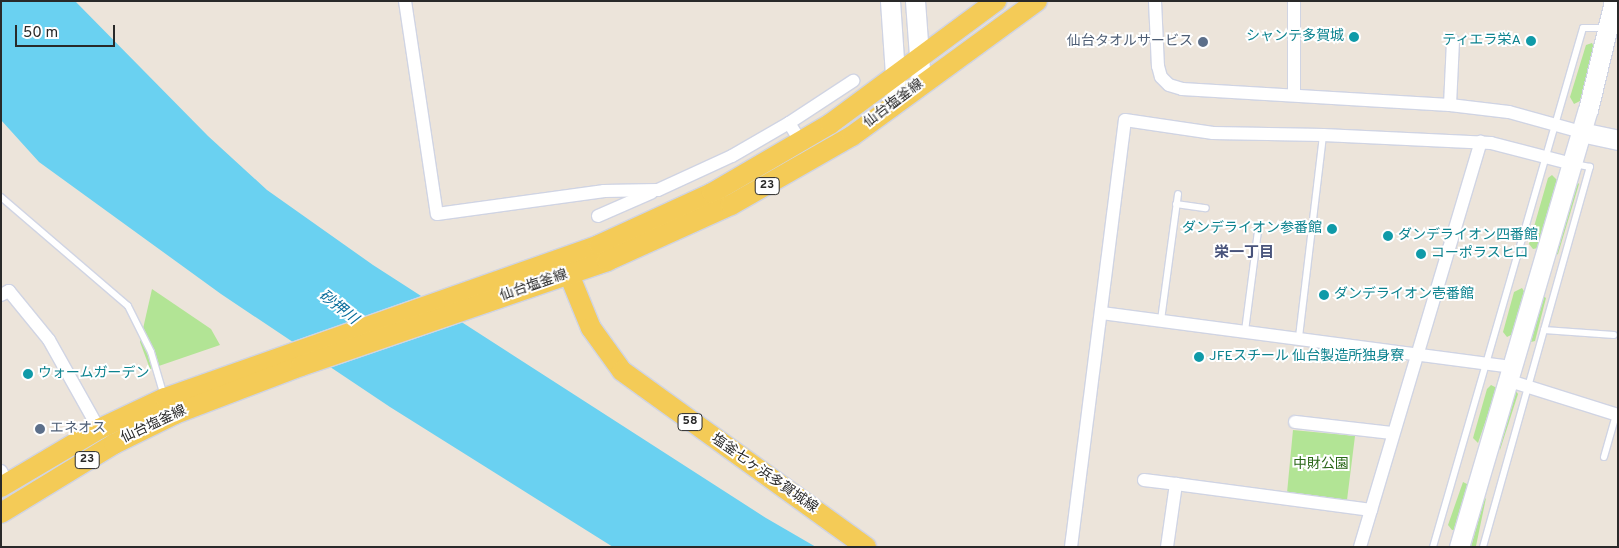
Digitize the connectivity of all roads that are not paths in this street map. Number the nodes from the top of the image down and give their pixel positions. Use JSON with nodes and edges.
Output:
{"nodes":[{"id":1,"x":405,"y":1,"type":"edge"},
{"id":2,"x":890,"y":1,"type":"edge"},
{"id":3,"x":915,"y":1,"type":"edge"},
{"id":4,"x":996,"y":1,"type":"edge"},
{"id":5,"x":1037,"y":1,"type":"edge"},
{"id":6,"x":1155,"y":1,"type":"edge"},
{"id":7,"x":1294,"y":1,"type":"edge"},
{"id":8,"x":1614,"y":2,"type":"edge"},
{"id":9,"x":1608,"y":28,"type":"junction"},
{"id":10,"x":1454,"y":41,"type":"dead end"},
{"id":11,"x":919,"y":55,"type":"junction"},
{"id":12,"x":896,"y":74,"type":"junction"},
{"id":13,"x":853,"y":81,"type":"dead end"},
{"id":14,"x":921,"y":84,"type":"junction"},
{"id":15,"x":1294,"y":95,"type":"junction"},
{"id":16,"x":896,"y":103,"type":"junction"},
{"id":17,"x":1450,"y":105,"type":"junction"},
{"id":18,"x":789,"y":123,"type":"junction"},
{"id":19,"x":1555,"y":123,"type":"junction"},
{"id":20,"x":1581,"y":132,"type":"junction"},
{"id":21,"x":1323,"y":135,"type":"junction"},
{"id":22,"x":1618,"y":140,"type":"edge"},
{"id":23,"x":801,"y":142,"type":"junction"},
{"id":24,"x":1482,"y":142,"type":"junction"},
{"id":25,"x":1545,"y":157,"type":"junction"},
{"id":26,"x":1572,"y":164,"type":"junction"},
{"id":27,"x":658,"y":190,"type":"junction"},
{"id":28,"x":1178,"y":194,"type":"dead end"},
{"id":29,"x":1,"y":197,"type":"edge"},
{"id":30,"x":1176,"y":204,"type":"junction"},
{"id":31,"x":1206,"y":208,"type":"dead end"},
{"id":32,"x":598,"y":216,"type":"dead end"},
{"id":33,"x":1258,"y":231,"type":"dead end"},
{"id":34,"x":566,"y":266,"type":"junction"},
{"id":35,"x":1,"y":296,"type":"edge"},
{"id":36,"x":1102,"y":313,"type":"junction"},
{"id":37,"x":1161,"y":320,"type":"junction"},
{"id":38,"x":1544,"y":330,"type":"junction"},
{"id":39,"x":1245,"y":331,"type":"junction"},
{"id":40,"x":1614,"y":335,"type":"dead end"},
{"id":41,"x":1300,"y":337,"type":"junction"},
{"id":42,"x":1419,"y":352,"type":"junction"},
{"id":43,"x":1487,"y":362,"type":"junction"},
{"id":44,"x":1512,"y":374,"type":"junction"},
{"id":45,"x":1528,"y":386,"type":"junction"},
{"id":46,"x":170,"y":406,"type":"junction"},
{"id":47,"x":1617,"y":415,"type":"edge"},
{"id":48,"x":1296,"y":422,"type":"dead end"},
{"id":49,"x":99,"y":429,"type":"junction"},
{"id":50,"x":1392,"y":433,"type":"junction"},
{"id":51,"x":1604,"y":457,"type":"dead end"},
{"id":52,"x":3,"y":480,"type":"edge"},
{"id":53,"x":1144,"y":480,"type":"dead end"},
{"id":54,"x":1176,"y":484,"type":"junction"},
{"id":55,"x":1371,"y":510,"type":"junction"},
{"id":56,"x":1,"y":513,"type":"edge"},
{"id":57,"x":866,"y":547,"type":"edge"},
{"id":58,"x":1071,"y":547,"type":"edge"},
{"id":59,"x":1168,"y":547,"type":"edge"},
{"id":60,"x":1360,"y":547,"type":"edge"},
{"id":61,"x":1433,"y":547,"type":"edge"},
{"id":62,"x":1459,"y":547,"type":"edge"},
{"id":63,"x":1483,"y":547,"type":"edge"}],
"edges":[{"from":1,"to":27,"type":"street"},
{"from":2,"to":12,"type":"street"},
{"from":3,"to":11,"type":"street"},
{"from":4,"to":11,"type":"main road","name":"仙台塩釜線","number":"23"},
{"from":5,"to":14,"type":"main road","name":"仙台塩釜線","number":"23"},
{"from":6,"to":15,"type":"street"},
{"from":7,"to":15,"type":"street"},
{"from":8,"to":9,"type":"street"},
{"from":9,"to":19,"type":"lane"},
{"from":9,"to":20,"type":"street"},
{"from":10,"to":17,"type":"street"},
{"from":11,"to":12,"type":"main road","name":"仙台塩釜線","number":"23"},
{"from":11,"to":14,"type":"street"},
{"from":12,"to":16,"type":"street"},
{"from":12,"to":23,"type":"main road","name":"仙台塩釜線","number":"23"},
{"from":13,"to":18,"type":"street"},
{"from":14,"to":16,"type":"main road","name":"仙台塩釜線","number":"23"},
{"from":15,"to":17,"type":"street"},
{"from":16,"to":34,"type":"main road","name":"仙台塩釜線","number":"23"},
{"from":17,"to":19,"type":"street"},
{"from":18,"to":23,"type":"street"},
{"from":18,"to":27,"type":"street"},
{"from":19,"to":20,"type":"street"},
{"from":19,"to":25,"type":"lane"},
{"from":20,"to":22,"type":"street"},
{"from":20,"to":26,"type":"street"},
{"from":21,"to":24,"type":"street"},
{"from":21,"to":36,"type":"street"},
{"from":21,"to":41,"type":"lane"},
{"from":23,"to":34,"type":"main road","name":"仙台塩釜線","number":"23"},
{"from":24,"to":25,"type":"street"},
{"from":24,"to":42,"type":"street"},
{"from":25,"to":26,"type":"street"},
{"from":25,"to":43,"type":"lane"},
{"from":26,"to":38,"type":"lane"},
{"from":26,"to":44,"type":"street"},
{"from":27,"to":32,"type":"street"},
{"from":28,"to":30,"type":"lane"},
{"from":29,"to":46,"type":"lane"},
{"from":30,"to":31,"type":"lane"},
{"from":30,"to":37,"type":"lane"},
{"from":33,"to":39,"type":"lane"},
{"from":34,"to":46,"type":"main road","name":"仙台塩釜線","number":"23"},
{"from":34,"to":46,"type":"main road","name":"仙台塩釜線","number":"23"},
{"from":34,"to":57,"type":"main road","name":"塩釜七ヶ浜多賀城線","number":"58"},
{"from":35,"to":49,"type":"street"},
{"from":36,"to":37,"type":"street"},
{"from":36,"to":58,"type":"street"},
{"from":37,"to":39,"type":"street"},
{"from":38,"to":40,"type":"lane"},
{"from":38,"to":45,"type":"lane"},
{"from":39,"to":41,"type":"street"},
{"from":41,"to":42,"type":"street"},
{"from":42,"to":43,"type":"street"},
{"from":42,"to":50,"type":"street"},
{"from":43,"to":44,"type":"street"},
{"from":43,"to":61,"type":"lane"},
{"from":44,"to":45,"type":"street"},
{"from":44,"to":62,"type":"street"},
{"from":45,"to":47,"type":"street"},
{"from":45,"to":63,"type":"lane"},
{"from":46,"to":49,"type":"main road","name":"仙台塩釜線","number":"23"},
{"from":46,"to":56,"type":"main road","name":"仙台塩釜線","number":"23"},
{"from":47,"to":51,"type":"lane"},
{"from":48,"to":50,"type":"street"},
{"from":49,"to":52,"type":"main road","name":"仙台塩釜線","number":"23"},
{"from":50,"to":55,"type":"street"},
{"from":53,"to":54,"type":"street"},
{"from":54,"to":55,"type":"street"},
{"from":54,"to":59,"type":"street"},
{"from":55,"to":60,"type":"street"}]}
